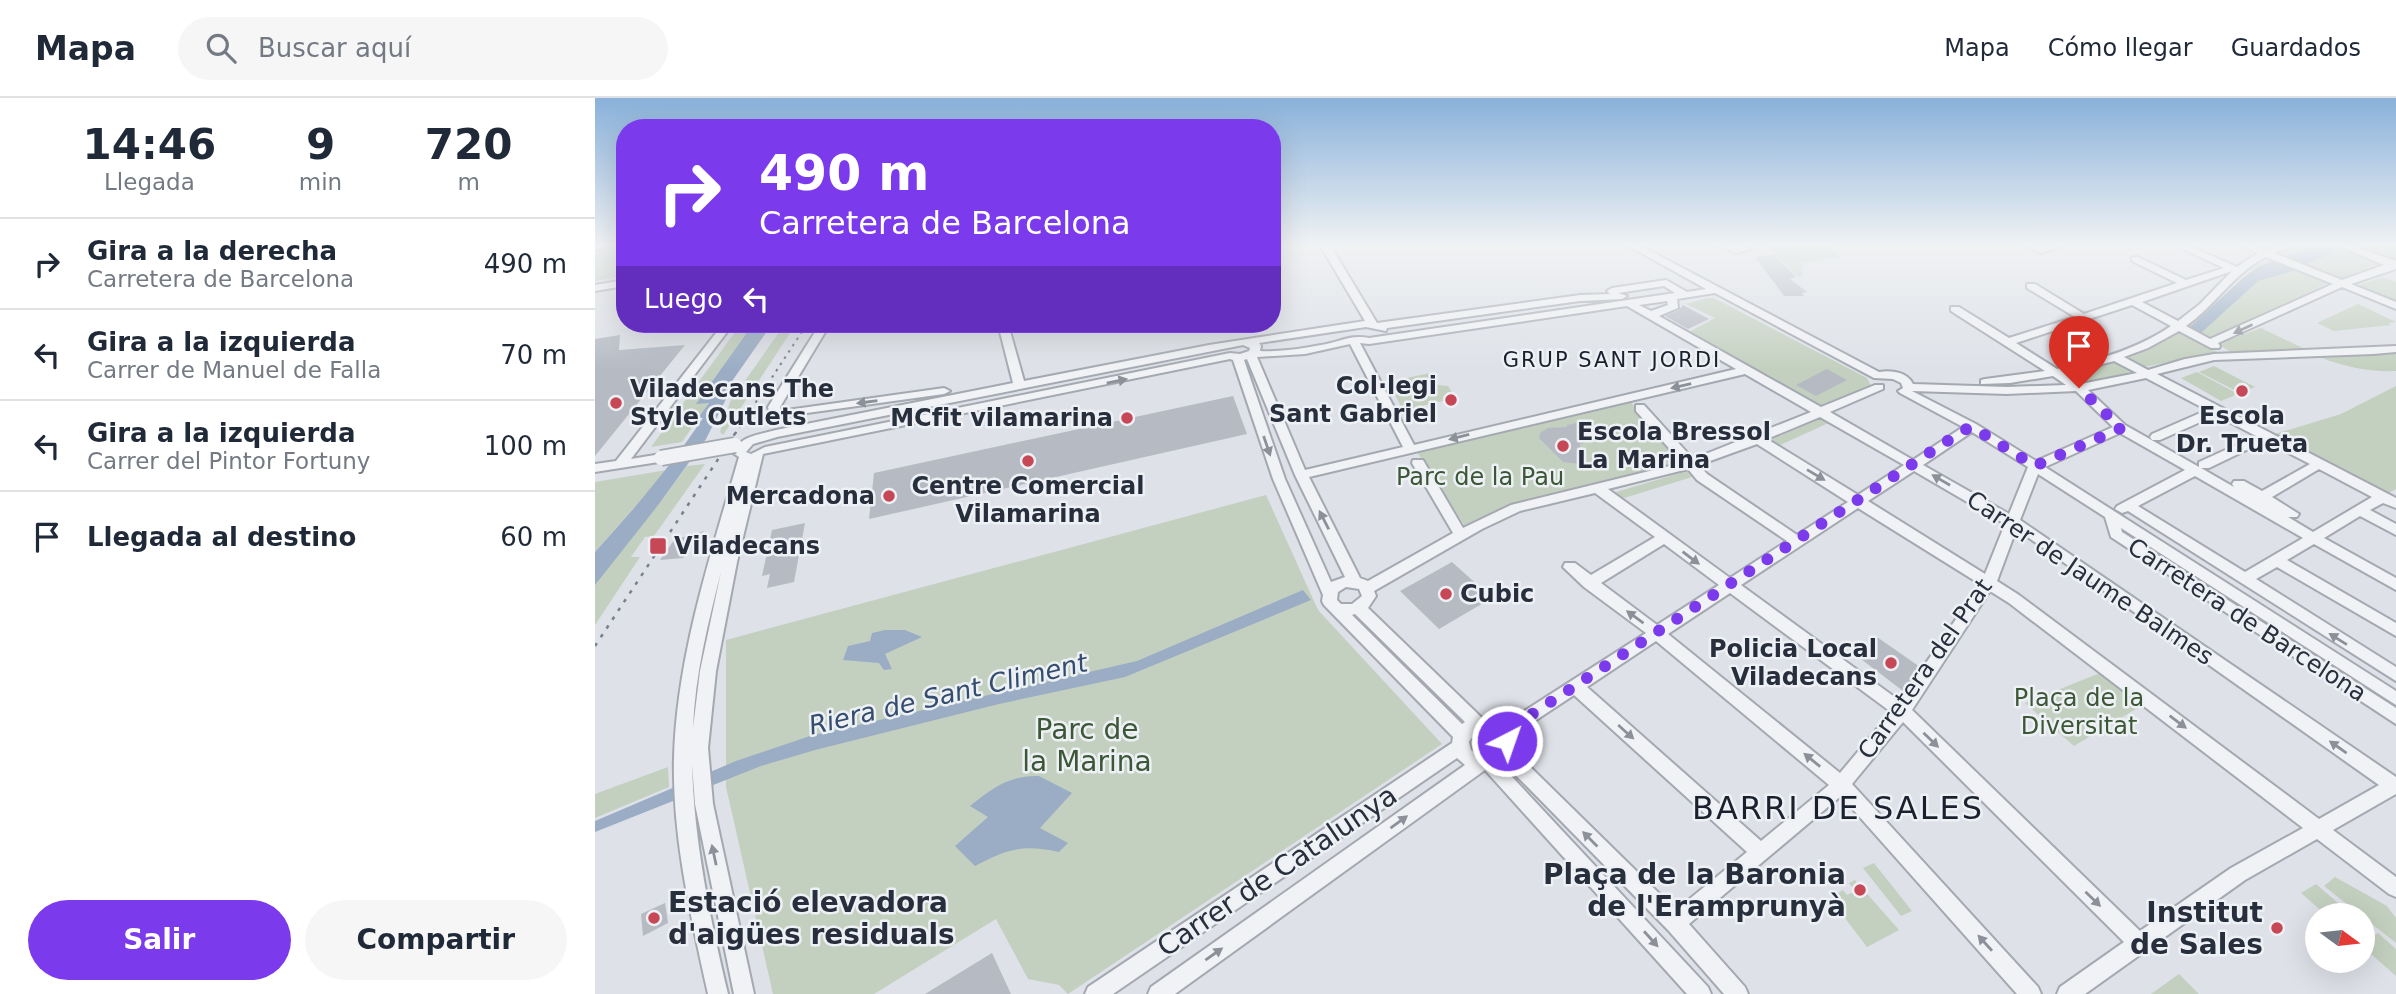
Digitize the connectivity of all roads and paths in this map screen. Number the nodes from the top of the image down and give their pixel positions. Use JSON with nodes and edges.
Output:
{"nodes":[{"id":1,"x":1351,"y":287,"type":"edge"},
{"id":2,"x":1712,"y":287,"type":"edge"},
{"id":3,"x":2032,"y":287,"type":"edge"},
{"id":4,"x":2180,"y":287,"type":"edge"},
{"id":5,"x":2219,"y":287,"type":"edge"},
{"id":6,"x":2335,"y":287,"type":"edge"},
{"id":7,"x":2348,"y":287,"type":"edge"},
{"id":8,"x":1670,"y":290,"type":"junction"},
{"id":9,"x":1718,"y":290,"type":"junction"},
{"id":10,"x":2133,"y":301,"type":"junction"},
{"id":11,"x":1629,"y":303,"type":"junction"},
{"id":12,"x":2396,"y":306,"type":"edge"},
{"id":13,"x":1955,"y":309,"type":"dead end"},
{"id":14,"x":1651,"y":316,"type":"junction"},
{"id":15,"x":2084,"y":318,"type":"junction"},
{"id":16,"x":1359,"y":326,"type":"junction"},
{"id":17,"x":2179,"y":326,"type":"junction"},
{"id":18,"x":1377,"y":330,"type":"junction"},
{"id":19,"x":720,"y":333,"type":"edge"},
{"id":20,"x":819,"y":333,"type":"edge"},
{"id":21,"x":1005,"y":333,"type":"edge"},
{"id":22,"x":1356,"y":339,"type":"junction"},
{"id":23,"x":2009,"y":342,"type":"junction"},
{"id":24,"x":1238,"y":343,"type":"junction"},
{"id":25,"x":2209,"y":343,"type":"junction"},
{"id":26,"x":2396,"y":349,"type":"edge"},
{"id":27,"x":2232,"y":355,"type":"junction"},
{"id":28,"x":1243,"y":356,"type":"junction"},
{"id":29,"x":2115,"y":357,"type":"junction"},
{"id":30,"x":1747,"y":370,"type":"junction"},
{"id":31,"x":2056,"y":372,"type":"junction"},
{"id":32,"x":2145,"y":373,"type":"junction"},
{"id":33,"x":1074,"y":375,"type":"junction"},
{"id":34,"x":1878,"y":382,"type":"junction"},
{"id":35,"x":1014,"y":384,"type":"junction"},
{"id":36,"x":1906,"y":387,"type":"junction"},
{"id":37,"x":2085,"y":387,"type":"junction"},
{"id":38,"x":1076,"y":389,"type":"junction"},
{"id":39,"x":978,"y":394,"type":"junction"},
{"id":40,"x":978,"y":408,"type":"junction"},
{"id":41,"x":1640,"y":408,"type":"dead end"},
{"id":42,"x":2216,"y":410,"type":"junction"},
{"id":43,"x":1820,"y":411,"type":"junction"},
{"id":44,"x":1972,"y":427,"type":"junction"},
{"id":45,"x":2121,"y":428,"type":"junction"},
{"id":46,"x":2265,"y":436,"type":"junction"},
{"id":47,"x":2157,"y":438,"type":"junction"},
{"id":48,"x":1758,"y":439,"type":"junction"},
{"id":49,"x":748,"y":449,"type":"junction"},
{"id":50,"x":1410,"y":449,"type":"junction"},
{"id":51,"x":659,"y":461,"type":"junction"},
{"id":52,"x":620,"y":464,"type":"junction"},
{"id":53,"x":1418,"y":464,"type":"dead end"},
{"id":54,"x":1914,"y":464,"type":"junction"},
{"id":55,"x":2319,"y":464,"type":"junction"},
{"id":56,"x":1688,"y":465,"type":"junction"},
{"id":57,"x":2035,"y":466,"type":"junction"},
{"id":58,"x":2199,"y":467,"type":"junction"},
{"id":59,"x":595,"y":468,"type":"edge"},
{"id":60,"x":595,"y":474,"type":"edge"},
{"id":61,"x":1301,"y":475,"type":"junction"},
{"id":62,"x":1597,"y":488,"type":"junction"},
{"id":63,"x":2262,"y":497,"type":"junction"},
{"id":64,"x":2382,"y":497,"type":"junction"},
{"id":65,"x":1859,"y":501,"type":"junction"},
{"id":66,"x":2396,"y":504,"type":"edge"},
{"id":67,"x":2129,"y":506,"type":"junction"},
{"id":68,"x":2361,"y":511,"type":"junction"},
{"id":69,"x":2111,"y":514,"type":"junction"},
{"id":70,"x":2014,"y":522,"type":"junction"},
{"id":71,"x":2396,"y":530,"type":"edge"},
{"id":72,"x":1461,"y":535,"type":"junction"},
{"id":73,"x":2320,"y":536,"type":"junction"},
{"id":74,"x":1664,"y":538,"type":"junction"},
{"id":75,"x":1798,"y":542,"type":"junction"},
{"id":76,"x":2278,"y":561,"type":"junction"},
{"id":77,"x":1570,"y":567,"type":"dead end"},
{"id":78,"x":2396,"y":574,"type":"edge"},
{"id":79,"x":2245,"y":579,"type":"junction"},
{"id":80,"x":1990,"y":582,"type":"junction"},
{"id":81,"x":1588,"y":583,"type":"junction"},
{"id":82,"x":1361,"y":585,"type":"junction"},
{"id":83,"x":2396,"y":585,"type":"edge"},
{"id":84,"x":1730,"y":587,"type":"junction"},
{"id":85,"x":1329,"y":593,"type":"junction"},
{"id":86,"x":1358,"y":608,"type":"junction"},
{"id":87,"x":1338,"y":609,"type":"junction"},
{"id":88,"x":2396,"y":630,"type":"edge"},
{"id":89,"x":1658,"y":634,"type":"junction"},
{"id":90,"x":2396,"y":675,"type":"edge"},
{"id":91,"x":1576,"y":687,"type":"junction"},
{"id":92,"x":2396,"y":699,"type":"edge"},
{"id":93,"x":1902,"y":711,"type":"junction"},
{"id":94,"x":2396,"y":717,"type":"edge"},
{"id":95,"x":1477,"y":724,"type":"junction"},
{"id":96,"x":1461,"y":741,"type":"junction"},
{"id":97,"x":1494,"y":753,"type":"junction"},
{"id":98,"x":1841,"y":784,"type":"junction"},
{"id":99,"x":2395,"y":786,"type":"edge"},
{"id":100,"x":694,"y":808,"type":"junction"},
{"id":101,"x":2319,"y":830,"type":"junction"},
{"id":102,"x":1761,"y":853,"type":"junction"},
{"id":103,"x":2396,"y":888,"type":"edge"},
{"id":104,"x":1675,"y":923,"type":"junction"},
{"id":105,"x":2139,"y":943,"type":"junction"},
{"id":106,"x":718,"y":994,"type":"edge"},
{"id":107,"x":744,"y":994,"type":"edge"},
{"id":108,"x":1095,"y":994,"type":"edge"},
{"id":109,"x":1158,"y":994,"type":"edge"},
{"id":110,"x":1701,"y":994,"type":"edge"},
{"id":111,"x":1738,"y":994,"type":"edge"},
{"id":112,"x":2031,"y":994,"type":"edge"},
{"id":113,"x":2067,"y":994,"type":"edge"}],
"edges":[{"from":1,"to":18,"type":"street"},
{"from":2,"to":9,"type":"street"},
{"from":3,"to":15,"type":"street"},
{"from":4,"to":10,"type":"street"},
{"from":5,"to":17,"type":"street"},
{"from":6,"to":25,"type":"street","one_way":true},
{"from":7,"to":12,"type":"street"},
{"from":8,"to":9,"type":"street"},
{"from":8,"to":11,"type":"street"},
{"from":8,"to":14,"type":"street"},
{"from":8,"to":18,"type":"street"},
{"from":9,"to":34,"type":"street"},
{"from":10,"to":15,"type":"street"},
{"from":10,"to":17,"type":"street"},
{"from":11,"to":14,"type":"street","name":"Carrer de Jaume Balmes"},
{"from":11,"to":18,"type":"street"},
{"from":13,"to":23,"type":"street"},
{"from":14,"to":30,"type":"street","name":"Carrer de Jaume Balmes"},
{"from":15,"to":23,"type":"street"},
{"from":16,"to":18,"type":"street"},
{"from":16,"to":22,"type":"street"},
{"from":16,"to":24,"type":"street"},
{"from":17,"to":25,"type":"street"},
{"from":17,"to":29,"type":"street"},
{"from":18,"to":22,"type":"street"},
{"from":19,"to":52,"type":"street"},
{"from":35,"to":20,"type":"street","one_way":true},
{"from":21,"to":35,"type":"street"},
{"from":22,"to":28,"type":"street"},
{"from":22,"to":50,"type":"street"},
{"from":23,"to":31,"type":"street"},
{"from":24,"to":28,"type":"street"},
{"from":24,"to":28,"type":"street"},
{"from":24,"to":33,"type":"street"},
{"from":25,"to":27,"type":"street"},
{"from":26,"to":27,"type":"street"},
{"from":27,"to":32,"type":"street"},
{"from":38,"to":28,"type":"street","one_way":true},
{"from":28,"to":61,"type":"street"},
{"from":28,"to":85,"type":"street","one_way":true},
{"from":29,"to":31,"type":"street"},
{"from":29,"to":32,"type":"street"},
{"from":30,"to":43,"type":"street","name":"Carrer de Jaume Balmes"},
{"from":30,"to":50,"type":"street","one_way":true},
{"from":31,"to":36,"type":"street"},
{"from":31,"to":37,"type":"street"},
{"from":32,"to":37,"type":"street"},
{"from":32,"to":42,"type":"street"},
{"from":33,"to":35,"type":"street"},
{"from":33,"to":38,"type":"street"},
{"from":34,"to":36,"type":"street"},
{"from":34,"to":43,"type":"street"},
{"from":35,"to":39,"type":"street"},
{"from":36,"to":37,"type":"street"},
{"from":36,"to":44,"type":"street","name":"Carretera de Barcelona"},
{"from":37,"to":45,"type":"street"},
{"from":37,"to":47,"type":"street"},
{"from":38,"to":40,"type":"street"},
{"from":39,"to":40,"type":"street"},
{"from":39,"to":49,"type":"street"},
{"from":40,"to":49,"type":"street"},
{"from":41,"to":56,"type":"street"},
{"from":42,"to":46,"type":"street"},
{"from":42,"to":47,"type":"street"},
{"from":43,"to":48,"type":"street"},
{"from":43,"to":54,"type":"street","name":"Carrer de Jaume Balmes"},
{"from":44,"to":54,"type":"street","name":"Carrer de Catalunya"},
{"from":44,"to":57,"type":"street","name":"Carretera de Barcelona"},
{"from":45,"to":57,"type":"street"},
{"from":45,"to":58,"type":"street"},
{"from":46,"to":55,"type":"street"},
{"from":46,"to":58,"type":"street"},
{"from":47,"to":58,"type":"street"},
{"from":48,"to":56,"type":"street"},
{"from":48,"to":65,"type":"street","one_way":true},
{"from":49,"to":51,"type":"street"},
{"from":49,"to":100,"type":"street"},
{"from":50,"to":61,"type":"street"},
{"from":51,"to":52,"type":"street"},
{"from":51,"to":60,"type":"street"},
{"from":52,"to":59,"type":"street"},
{"from":53,"to":72,"type":"street"},
{"from":54,"to":65,"type":"street","name":"Carrer de Catalunya"},
{"from":70,"to":54,"type":"street","name":"Carrer de Jaume Balmes","one_way":true},
{"from":55,"to":63,"type":"street"},
{"from":55,"to":64,"type":"street"},
{"from":56,"to":62,"type":"street"},
{"from":56,"to":75,"type":"street"},
{"from":57,"to":69,"type":"street","name":"Carretera de Barcelona"},
{"from":57,"to":70,"type":"street","name":"Carretera del Prat"},
{"from":58,"to":63,"type":"street"},
{"from":58,"to":67,"type":"street"},
{"from":58,"to":73,"type":"street"},
{"from":82,"to":61,"type":"street","one_way":true},
{"from":62,"to":72,"type":"street"},
{"from":62,"to":74,"type":"street"},
{"from":63,"to":73,"type":"street"},
{"from":64,"to":66,"type":"street"},
{"from":64,"to":68,"type":"street"},
{"from":65,"to":75,"type":"street","name":"Carrer de Catalunya"},
{"from":65,"to":80,"type":"street"},
{"from":67,"to":69,"type":"street"},
{"from":67,"to":79,"type":"street","name":"Carretera de Barcelona"},
{"from":68,"to":71,"type":"street"},
{"from":68,"to":73,"type":"street"},
{"from":69,"to":92,"type":"street","name":"Carretera de Barcelona"},
{"from":69,"to":94,"type":"street","name":"Carretera de Barcelona"},
{"from":70,"to":80,"type":"street","name":"Carretera del Prat"},
{"from":99,"to":70,"type":"street","name":"Carrer de Jaume Balmes","one_way":true},
{"from":72,"to":82,"type":"street"},
{"from":73,"to":76,"type":"street"},
{"from":73,"to":78,"type":"street"},
{"from":73,"to":83,"type":"street"},
{"from":74,"to":81,"type":"street"},
{"from":74,"to":84,"type":"street","one_way":true},
{"from":75,"to":84,"type":"street","name":"Carrer de Catalunya"},
{"from":76,"to":79,"type":"street"},
{"from":76,"to":88,"type":"street"},
{"from":77,"to":81,"type":"street"},
{"from":90,"to":79,"type":"street","name":"Carretera de Barcelona","one_way":true},
{"from":80,"to":93,"type":"street","name":"Carretera del Prat"},
{"from":80,"to":101,"type":"street","one_way":true},
{"from":89,"to":81,"type":"street","one_way":true},
{"from":82,"to":85,"type":"street"},
{"from":82,"to":86,"type":"street"},
{"from":84,"to":89,"type":"street","name":"Carrer de Catalunya"},
{"from":84,"to":93,"type":"street"},
{"from":85,"to":87,"type":"street"},
{"from":86,"to":87,"type":"street"},
{"from":86,"to":95,"type":"street"},
{"from":87,"to":96,"type":"street"},
{"from":89,"to":91,"type":"street","name":"Carrer de Catalunya"},
{"from":98,"to":89,"type":"street","one_way":true},
{"from":91,"to":97,"type":"street","name":"Carrer de Catalunya"},
{"from":91,"to":102,"type":"street","one_way":true},
{"from":93,"to":98,"type":"street","name":"Carretera del Prat"},
{"from":93,"to":105,"type":"street","one_way":true},
{"from":95,"to":96,"type":"street"},
{"from":95,"to":97,"type":"street"},
{"from":96,"to":97,"type":"street"},
{"from":96,"to":108,"type":"street","name":"Carrer de Catalunya"},
{"from":104,"to":97,"type":"street","one_way":true},
{"from":109,"to":97,"type":"street","name":"Carrer de Catalunya","one_way":true},
{"from":97,"to":110,"type":"street","one_way":true},
{"from":98,"to":102,"type":"street","name":"Carretera del Prat"},
{"from":112,"to":98,"type":"street","one_way":true},
{"from":99,"to":101,"type":"street"},
{"from":100,"to":106,"type":"street"},
{"from":107,"to":100,"type":"street","one_way":true},
{"from":101,"to":103,"type":"street"},
{"from":101,"to":105,"type":"street"},
{"from":102,"to":104,"type":"street","name":"Carretera del Prat"},
{"from":104,"to":111,"type":"street"},
{"from":105,"to":113,"type":"street"}]}
